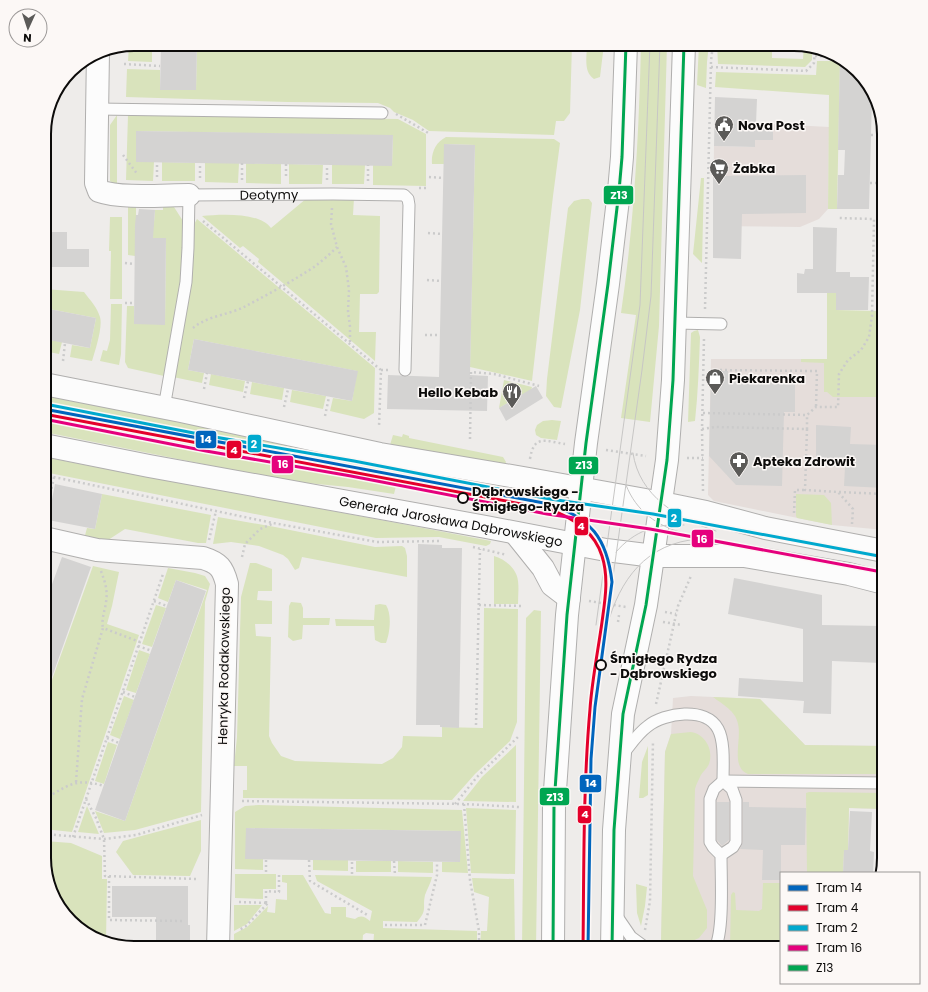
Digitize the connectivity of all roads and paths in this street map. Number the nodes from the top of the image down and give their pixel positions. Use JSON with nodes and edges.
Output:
{"nodes":[{"id":1,"x":626,"y":51,"type":"edge"},
{"id":2,"x":684,"y":51,"type":"edge"},
{"id":3,"x":712,"y":51,"type":"edge"},
{"id":4,"x":815,"y":56,"type":"joint"},
{"id":5,"x":824,"y":56,"type":"edge"},
{"id":6,"x":98,"y":59,"type":"edge"},
{"id":7,"x":124,"y":64,"type":"dead end"},
{"id":8,"x":160,"y":66,"type":"dead end"},
{"id":9,"x":710,"y":67,"type":"junction"},
{"id":10,"x":97,"y":109,"type":"junction"},
{"id":11,"x":382,"y":113,"type":"dead end"},
{"id":12,"x":394,"y":113,"type":"dead end"},
{"id":13,"x":430,"y":134,"type":"dead end"},
{"id":14,"x":871,"y":135,"type":"dead end"},
{"id":15,"x":877,"y":135,"type":"edge"},
{"id":16,"x":123,"y":155,"type":"dead end"},
{"id":17,"x":157,"y":162,"type":"dead end"},
{"id":18,"x":200,"y":162,"type":"dead end"},
{"id":19,"x":242,"y":163,"type":"dead end"},
{"id":20,"x":286,"y":164,"type":"dead end"},
{"id":21,"x":327,"y":165,"type":"dead end"},
{"id":22,"x":368,"y":165,"type":"dead end"},
{"id":23,"x":429,"y":177,"type":"dead end"},
{"id":24,"x":140,"y":178,"type":"dead end"},
{"id":25,"x":443,"y":178,"type":"dead end"},
{"id":26,"x":157,"y":183,"type":"dead end"},
{"id":27,"x":870,"y":183,"type":"dead end"},
{"id":28,"x":877,"y":183,"type":"edge"},
{"id":29,"x":242,"y":185,"type":"dead end"},
{"id":30,"x":286,"y":186,"type":"dead end"},
{"id":31,"x":368,"y":187,"type":"dead end"},
{"id":32,"x":330,"y":190,"type":"junction"},
{"id":33,"x":192,"y":196,"type":"junction"},
{"id":34,"x":838,"y":218,"type":"dead end"},
{"id":35,"x":428,"y":233,"type":"dead end"},
{"id":36,"x":442,"y":234,"type":"dead end"},
{"id":37,"x":337,"y":247,"type":"junction"},
{"id":38,"x":125,"y":263,"type":"dead end"},
{"id":39,"x":134,"y":264,"type":"dead end"},
{"id":40,"x":427,"y":280,"type":"dead end"},
{"id":41,"x":441,"y":281,"type":"dead end"},
{"id":42,"x":282,"y":286,"type":"junction"},
{"id":43,"x":125,"y":303,"type":"dead end"},
{"id":44,"x":134,"y":303,"type":"dead end"},
{"id":45,"x":675,"y":323,"type":"junction"},
{"id":46,"x":704,"y":324,"type":"junction"},
{"id":47,"x":721,"y":324,"type":"dead end"},
{"id":48,"x":191,"y":330,"type":"dead end"},
{"id":49,"x":425,"y":335,"type":"dead end"},
{"id":50,"x":440,"y":335,"type":"dead end"},
{"id":51,"x":65,"y":343,"type":"dead end"},
{"id":52,"x":350,"y":344,"type":"junction"},
{"id":53,"x":62,"y":361,"type":"dead end"},
{"id":54,"x":405,"y":370,"type":"dead end"},
{"id":55,"x":715,"y":370,"type":"dead end"},
{"id":56,"x":207,"y":373,"type":"dead end"},
{"id":57,"x":248,"y":381,"type":"dead end"},
{"id":58,"x":51,"y":385,"type":"edge"},
{"id":59,"x":539,"y":386,"type":"dead end"},
{"id":60,"x":204,"y":389,"type":"dead end"},
{"id":61,"x":288,"y":389,"type":"dead end"},
{"id":62,"x":329,"y":397,"type":"dead end"},
{"id":63,"x":244,"y":398,"type":"dead end"},
{"id":64,"x":284,"y":407,"type":"dead end"},
{"id":65,"x":816,"y":407,"type":"junction"},
{"id":66,"x":164,"y":408,"type":"junction"},
{"id":67,"x":702,"y":413,"type":"junction"},
{"id":68,"x":807,"y":415,"type":"junction"},
{"id":69,"x":325,"y":416,"type":"dead end"},
{"id":70,"x":380,"y":428,"type":"dead end"},
{"id":71,"x":702,"y":429,"type":"junction"},
{"id":72,"x":807,"y":429,"type":"junction"},
{"id":73,"x":470,"y":439,"type":"dead end"},
{"id":74,"x":51,"y":445,"type":"edge"},
{"id":75,"x":586,"y":447,"type":"junction"},
{"id":76,"x":668,"y":457,"type":"junction"},
{"id":77,"x":703,"y":458,"type":"junction"},
{"id":78,"x":51,"y":476,"type":"edge"},
{"id":79,"x":54,"y":477,"type":"junction"},
{"id":80,"x":526,"y":478,"type":"junction"},
{"id":81,"x":581,"y":488,"type":"junction"},
{"id":82,"x":805,"y":490,"type":"junction"},
{"id":83,"x":51,"y":491,"type":"edge"},
{"id":84,"x":838,"y":492,"type":"junction"},
{"id":85,"x":877,"y":494,"type":"edge"},
{"id":86,"x":703,"y":495,"type":"dead end"},
{"id":87,"x":662,"y":503,"type":"junction"},
{"id":88,"x":794,"y":517,"type":"dead end"},
{"id":89,"x":273,"y":523,"type":"junction"},
{"id":90,"x":852,"y":529,"type":"dead end"},
{"id":91,"x":515,"y":533,"type":"junction"},
{"id":92,"x":51,"y":540,"type":"edge"},
{"id":93,"x":444,"y":541,"type":"dead end"},
{"id":94,"x":574,"y":544,"type":"junction"},
{"id":95,"x":472,"y":547,"type":"dead end"},
{"id":96,"x":480,"y":549,"type":"junction"},
{"id":97,"x":877,"y":549,"type":"edge"},
{"id":98,"x":513,"y":555,"type":"dead end"},
{"id":99,"x":242,"y":556,"type":"dead end"},
{"id":100,"x":654,"y":556,"type":"junction"},
{"id":101,"x":99,"y":567,"type":"dead end"},
{"id":102,"x":165,"y":569,"type":"dead end"},
{"id":103,"x":692,"y":572,"type":"dead end"},
{"id":104,"x":877,"y":581,"type":"edge"},
{"id":105,"x":569,"y":598,"type":"junction"},
{"id":106,"x":154,"y":601,"type":"junction"},
{"id":107,"x":479,"y":605,"type":"junction"},
{"id":108,"x":167,"y":606,"type":"dead end"},
{"id":109,"x":524,"y":606,"type":"dead end"},
{"id":110,"x":676,"y":614,"type":"junction"},
{"id":111,"x":619,"y":615,"type":"dead end"},
{"id":112,"x":654,"y":616,"type":"junction"},
{"id":113,"x":618,"y":622,"type":"dead end"},
{"id":114,"x":674,"y":623,"type":"junction"},
{"id":115,"x":682,"y":625,"type":"dead end"},
{"id":116,"x":103,"y":628,"type":"junction"},
{"id":117,"x":140,"y":642,"type":"junction"},
{"id":118,"x":138,"y":646,"type":"junction"},
{"id":119,"x":152,"y":651,"type":"dead end"},
{"id":120,"x":123,"y":692,"type":"junction"},
{"id":121,"x":135,"y":697,"type":"dead end"},
{"id":122,"x":655,"y":706,"type":"dead end"},
{"id":123,"x":476,"y":725,"type":"dead end"},
{"id":124,"x":520,"y":736,"type":"dead end"},
{"id":125,"x":107,"y":738,"type":"junction"},
{"id":126,"x":653,"y":741,"type":"dead end"},
{"id":127,"x":119,"y":743,"type":"dead end"},
{"id":128,"x":618,"y":761,"type":"junction"},
{"id":129,"x":723,"y":781,"type":"junction"},
{"id":130,"x":76,"y":782,"type":"junction"},
{"id":131,"x":92,"y":782,"type":"junction"},
{"id":132,"x":877,"y":783,"type":"edge"},
{"id":133,"x":104,"y":786,"type":"dead end"},
{"id":134,"x":51,"y":795,"type":"edge"},
{"id":135,"x":86,"y":799,"type":"junction"},
{"id":136,"x":238,"y":803,"type":"dead end"},
{"id":137,"x":455,"y":804,"type":"junction"},
{"id":138,"x":464,"y":804,"type":"junction"},
{"id":139,"x":519,"y":807,"type":"dead end"},
{"id":140,"x":204,"y":810,"type":"dead end"},
{"id":141,"x":51,"y":835,"type":"edge"},
{"id":142,"x":74,"y":837,"type":"junction"},
{"id":143,"x":104,"y":839,"type":"junction"},
{"id":144,"x":721,"y":855,"type":"junction"},
{"id":145,"x":266,"y":859,"type":"dead end"},
{"id":146,"x":309,"y":860,"type":"dead end"},
{"id":147,"x":352,"y":861,"type":"dead end"},
{"id":148,"x":394,"y":861,"type":"dead end"},
{"id":149,"x":437,"y":862,"type":"dead end"},
{"id":150,"x":266,"y":872,"type":"dead end"},
{"id":151,"x":279,"y":872,"type":"dead end"},
{"id":152,"x":352,"y":874,"type":"dead end"},
{"id":153,"x":395,"y":875,"type":"dead end"},
{"id":154,"x":109,"y":876,"type":"junction"},
{"id":155,"x":196,"y":879,"type":"dead end"},
{"id":156,"x":232,"y":902,"type":"dead end"},
{"id":157,"x":266,"y":903,"type":"junction"},
{"id":158,"x":613,"y":911,"type":"junction"},
{"id":159,"x":369,"y":916,"type":"dead end"},
{"id":160,"x":185,"y":921,"type":"dead end"},
{"id":161,"x":385,"y":925,"type":"dead end"},
{"id":162,"x":645,"y":931,"type":"dead end"},
{"id":163,"x":226,"y":941,"type":"edge"},
{"id":164,"x":479,"y":941,"type":"edge"},
{"id":165,"x":553,"y":941,"type":"edge"},
{"id":166,"x":612,"y":941,"type":"edge"},
{"id":167,"x":636,"y":941,"type":"edge"},
{"id":168,"x":718,"y":941,"type":"edge"}],
"edges":[{"from":1,"to":75,"type":"main road"},
{"from":2,"to":45,"type":"main road"},
{"from":3,"to":9,"type":"path"},
{"from":4,"to":5,"type":"path"},
{"from":4,"to":9,"type":"path"},
{"from":6,"to":10,"type":"main road","name":"Deotymy"},
{"from":7,"to":8,"type":"path"},
{"from":9,"to":46,"type":"path"},
{"from":10,"to":11,"type":"lane"},
{"from":10,"to":33,"type":"main road","name":"Deotymy"},
{"from":12,"to":13,"type":"path"},
{"from":14,"to":15,"type":"path"},
{"from":16,"to":24,"type":"path"},
{"from":17,"to":26,"type":"path"},
{"from":18,"to":33,"type":"path"},
{"from":19,"to":29,"type":"path"},
{"from":20,"to":30,"type":"path"},
{"from":21,"to":32,"type":"path"},
{"from":22,"to":31,"type":"path"},
{"from":23,"to":25,"type":"path"},
{"from":27,"to":28,"type":"path"},
{"from":32,"to":33,"type":"lane","name":"Deotymy"},
{"from":32,"to":37,"type":"path"},
{"from":32,"to":54,"type":"lane","name":"Deotymy"},
{"from":33,"to":42,"type":"path"},
{"from":33,"to":66,"type":"lane"},
{"from":34,"to":65,"type":"path"},
{"from":35,"to":36,"type":"path"},
{"from":37,"to":42,"type":"path"},
{"from":37,"to":52,"type":"path"},
{"from":38,"to":39,"type":"path"},
{"from":40,"to":41,"type":"path"},
{"from":42,"to":48,"type":"path"},
{"from":42,"to":52,"type":"path"},
{"from":43,"to":44,"type":"path"},
{"from":45,"to":46,"type":"lane"},
{"from":45,"to":76,"type":"main road"},
{"from":46,"to":47,"type":"lane"},
{"from":46,"to":67,"type":"path"},
{"from":49,"to":50,"type":"path"},
{"from":51,"to":53,"type":"path"},
{"from":52,"to":70,"type":"path"},
{"from":55,"to":65,"type":"path"},
{"from":56,"to":60,"type":"path"},
{"from":57,"to":63,"type":"path"},
{"from":58,"to":66,"type":"main road"},
{"from":59,"to":73,"type":"path"},
{"from":61,"to":64,"type":"path"},
{"from":62,"to":69,"type":"path"},
{"from":65,"to":68,"type":"path"},
{"from":66,"to":80,"type":"main road"},
{"from":67,"to":68,"type":"path"},
{"from":67,"to":71,"type":"path"},
{"from":68,"to":72,"type":"path"},
{"from":71,"to":72,"type":"path"},
{"from":71,"to":77,"type":"path"},
{"from":72,"to":82,"type":"path"},
{"from":74,"to":91,"type":"main road","name":"Generała Jarosława Dąbrowskiego"},
{"from":75,"to":76,"type":"path"},
{"from":75,"to":80,"type":"path"},
{"from":75,"to":81,"type":"main road"},
{"from":76,"to":77,"type":"path"},
{"from":76,"to":87,"type":"main road"},
{"from":77,"to":86,"type":"path"},
{"from":78,"to":79,"type":"path"},
{"from":79,"to":83,"type":"path"},
{"from":79,"to":89,"type":"path"},
{"from":80,"to":81,"type":"main road"},
{"from":80,"to":91,"type":"path"},
{"from":81,"to":87,"type":"main road"},
{"from":81,"to":94,"type":"main road"},
{"from":82,"to":84,"type":"path"},
{"from":82,"to":88,"type":"path"},
{"from":84,"to":85,"type":"path"},
{"from":84,"to":90,"type":"path"},
{"from":87,"to":97,"type":"main road"},
{"from":87,"to":100,"type":"main road"},
{"from":89,"to":93,"type":"path"},
{"from":89,"to":99,"type":"path"},
{"from":91,"to":94,"type":"main road","name":"Generała Jarosława Dąbrowskiego"},
{"from":91,"to":105,"type":"main road"},
{"from":92,"to":163,"type":"main road","name":"Henryka Rodakowskiego"},
{"from":94,"to":100,"type":"main road","name":"Generała Jarosława Dąbrowskiego"},
{"from":94,"to":105,"type":"main road"},
{"from":95,"to":96,"type":"path"},
{"from":96,"to":98,"type":"path"},
{"from":96,"to":107,"type":"path"},
{"from":100,"to":104,"type":"main road","name":"Generała Jarosława Dąbrowskiego"},
{"from":100,"to":112,"type":"main road"},
{"from":101,"to":116,"type":"path"},
{"from":102,"to":106,"type":"path"},
{"from":103,"to":110,"type":"path"},
{"from":105,"to":112,"type":"path"},
{"from":105,"to":165,"type":"main road"},
{"from":106,"to":108,"type":"path"},
{"from":106,"to":117,"type":"path"},
{"from":107,"to":109,"type":"path"},
{"from":107,"to":123,"type":"path"},
{"from":110,"to":112,"type":"path"},
{"from":110,"to":114,"type":"path"},
{"from":111,"to":113,"type":"path"},
{"from":112,"to":114,"type":"path"},
{"from":112,"to":128,"type":"main road"},
{"from":114,"to":115,"type":"path"},
{"from":114,"to":122,"type":"path"},
{"from":116,"to":117,"type":"path"},
{"from":116,"to":130,"type":"path"},
{"from":117,"to":118,"type":"path"},
{"from":118,"to":119,"type":"path"},
{"from":118,"to":120,"type":"path"},
{"from":120,"to":121,"type":"path"},
{"from":120,"to":125,"type":"path"},
{"from":124,"to":137,"type":"path"},
{"from":125,"to":127,"type":"path"},
{"from":125,"to":131,"type":"path"},
{"from":126,"to":162,"type":"path"},
{"from":128,"to":129,"type":"lane"},
{"from":128,"to":158,"type":"main road"},
{"from":129,"to":132,"type":"lane"},
{"from":129,"to":144,"type":"lane"},
{"from":129,"to":144,"type":"lane"},
{"from":130,"to":131,"type":"path"},
{"from":130,"to":134,"type":"path"},
{"from":131,"to":133,"type":"path"},
{"from":131,"to":135,"type":"path"},
{"from":135,"to":142,"type":"path"},
{"from":135,"to":143,"type":"path"},
{"from":136,"to":137,"type":"path"},
{"from":137,"to":138,"type":"path"},
{"from":138,"to":139,"type":"path"},
{"from":138,"to":164,"type":"path"},
{"from":140,"to":143,"type":"path"},
{"from":141,"to":142,"type":"path"},
{"from":142,"to":143,"type":"path"},
{"from":143,"to":154,"type":"path"},
{"from":144,"to":168,"type":"lane"},
{"from":145,"to":150,"type":"path"},
{"from":146,"to":159,"type":"path"},
{"from":147,"to":152,"type":"path"},
{"from":148,"to":153,"type":"path"},
{"from":149,"to":161,"type":"path"},
{"from":151,"to":157,"type":"path"},
{"from":154,"to":155,"type":"path"},
{"from":154,"to":160,"type":"path"},
{"from":156,"to":157,"type":"path"},
{"from":157,"to":163,"type":"path"},
{"from":158,"to":166,"type":"main road"},
{"from":158,"to":167,"type":"lane"}]}
